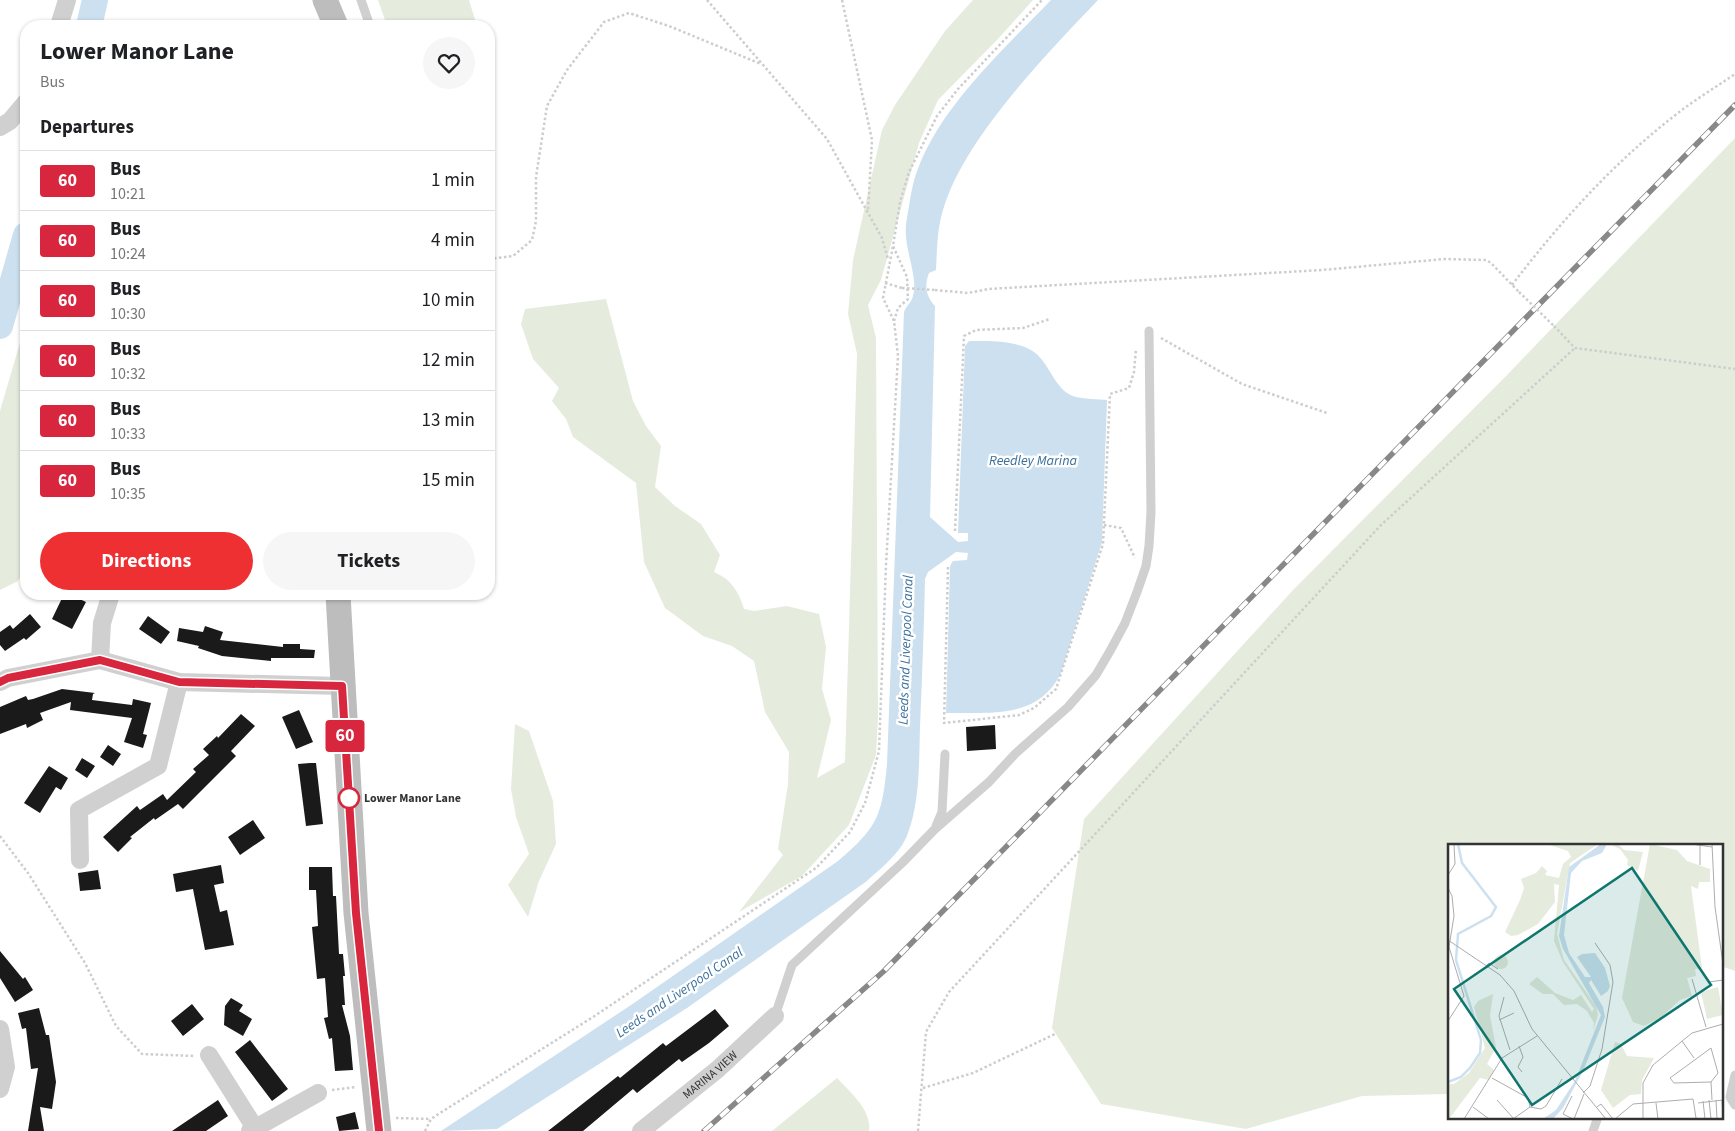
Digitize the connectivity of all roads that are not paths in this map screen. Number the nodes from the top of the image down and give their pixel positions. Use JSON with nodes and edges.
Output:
{"nodes":[{"id":1,"x":67,"y":0,"type":"edge"},
{"id":2,"x":324,"y":0,"type":"edge"},
{"id":3,"x":361,"y":0,"type":"edge"},
{"id":4,"x":61,"y":20,"type":"edge"},
{"id":5,"x":333,"y":20,"type":"edge"},
{"id":6,"x":368,"y":20,"type":"edge"},
{"id":7,"x":20,"y":109,"type":"edge"},
{"id":8,"x":0,"y":126,"type":"edge"},
{"id":9,"x":1149,"y":331,"type":"dead end"},
{"id":10,"x":108,"y":600,"type":"edge"},
{"id":11,"x":338,"y":600,"type":"edge"},
{"id":12,"x":100,"y":660,"type":"junction"},
{"id":13,"x":0,"y":682,"type":"edge"},
{"id":14,"x":179,"y":682,"type":"junction"},
{"id":15,"x":342,"y":686,"type":"junction"},
{"id":16,"x":945,"y":754,"type":"dead end"},
{"id":17,"x":935,"y":829,"type":"junction"},
{"id":18,"x":80,"y":860,"type":"dead end"},
{"id":19,"x":775,"y":1016,"type":"joint"},
{"id":20,"x":0,"y":1029,"type":"edge"},
{"id":21,"x":209,"y":1055,"type":"road end"},
{"id":22,"x":1735,"y":1075,"type":"edge"},
{"id":23,"x":0,"y":1089,"type":"edge"},
{"id":24,"x":318,"y":1093,"type":"road end"},
{"id":25,"x":1735,"y":1104,"type":"edge"},
{"id":26,"x":1598,"y":1118,"type":"edge"},
{"id":27,"x":378,"y":1124,"type":"edge"},
{"id":28,"x":252,"y":1130,"type":"edge"},
{"id":29,"x":641,"y":1131,"type":"edge"},
{"id":30,"x":1593,"y":1131,"type":"edge"}],
"edges":[{"from":1,"to":4,"type":"street"},
{"from":2,"to":5,"type":"street"},
{"from":3,"to":6,"type":"lane"},
{"from":7,"to":8,"type":"street"},
{"from":9,"to":17,"type":"lane"},
{"from":10,"to":12,"type":"street"},
{"from":11,"to":15,"type":"street"},
{"from":12,"to":13,"type":"street"},
{"from":12,"to":14,"type":"street"},
{"from":14,"to":15,"type":"street"},
{"from":14,"to":18,"type":"street"},
{"from":15,"to":27,"type":"street"},
{"from":16,"to":17,"type":"lane"},
{"from":17,"to":19,"type":"lane"},
{"from":19,"to":29,"type":"street","name":"MARINA VIEW"},
{"from":20,"to":23,"type":"street"},
{"from":21,"to":28,"type":"street"},
{"from":22,"to":25,"type":"lane"},
{"from":24,"to":28,"type":"street"},
{"from":26,"to":30,"type":"lane"}]}
